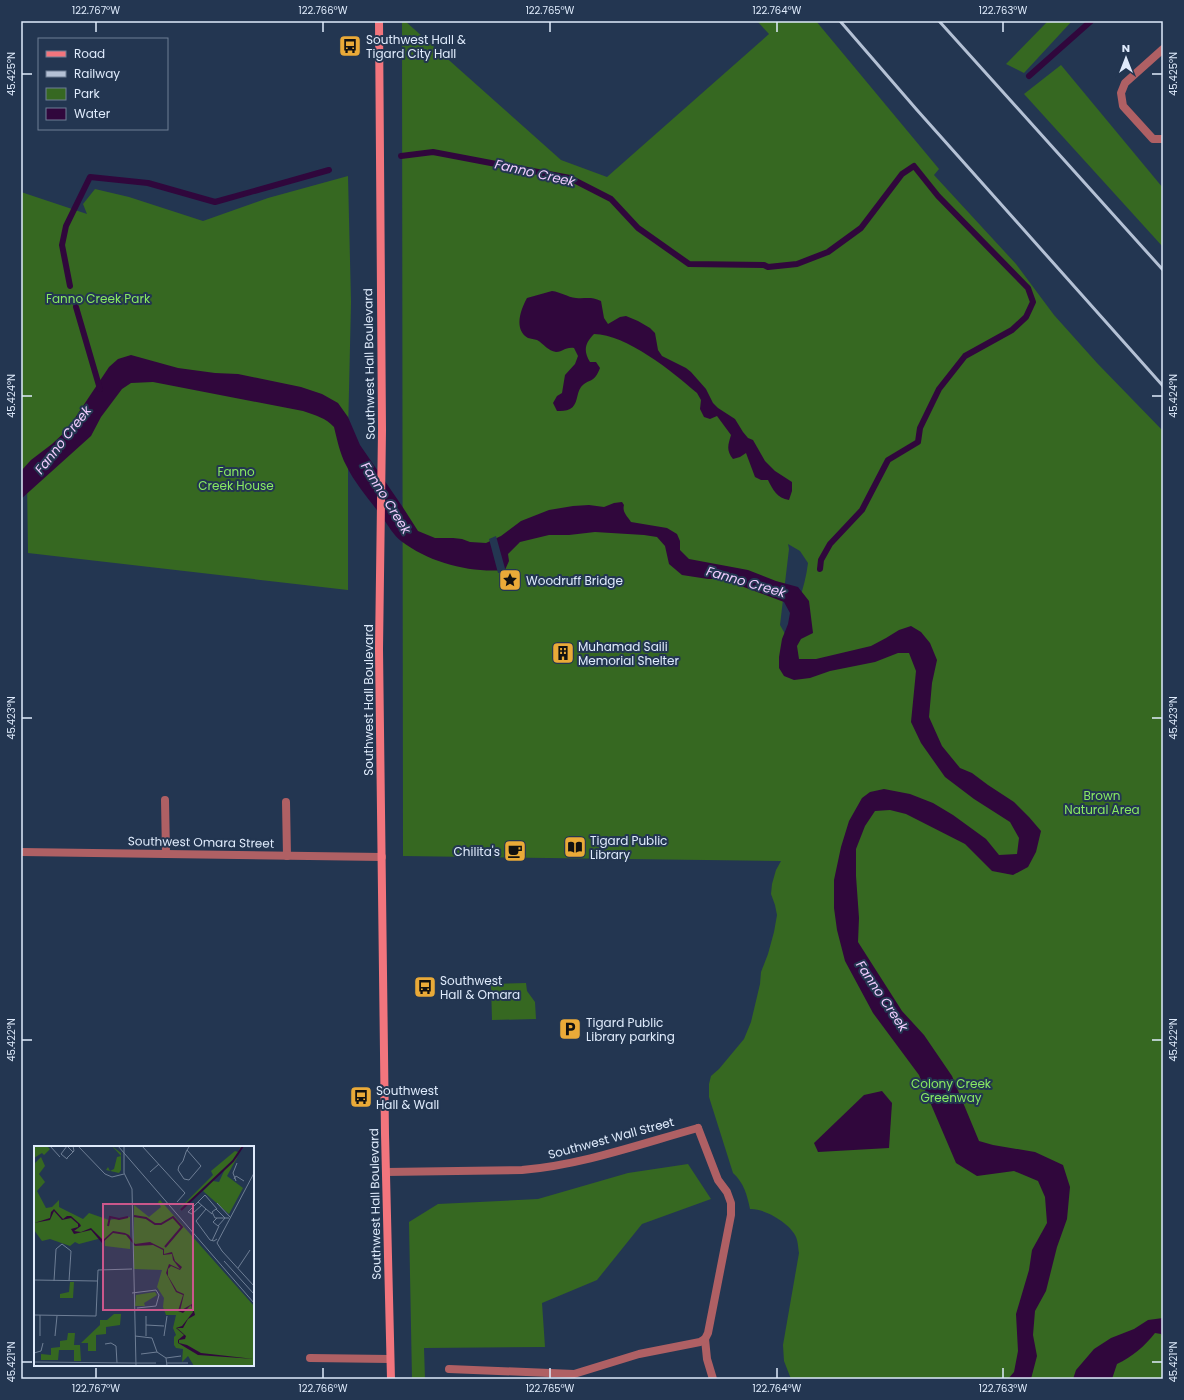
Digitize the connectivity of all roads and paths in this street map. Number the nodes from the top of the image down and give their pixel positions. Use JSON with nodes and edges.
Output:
{"nodes":[{"id":1,"x":379,"y":21,"type":"edge"},
{"id":2,"x":1163,"y":49,"type":"edge"},
{"id":3,"x":1163,"y":140,"type":"edge"},
{"id":4,"x":165,"y":800,"type":"dead end"},
{"id":5,"x":286,"y":802,"type":"dead end"},
{"id":6,"x":21,"y":852,"type":"edge"},
{"id":7,"x":166,"y":854,"type":"junction"},
{"id":8,"x":287,"y":856,"type":"junction"},
{"id":9,"x":382,"y":857,"type":"junction"},
{"id":10,"x":386,"y":1172,"type":"junction"},
{"id":11,"x":705,"y":1339,"type":"junction"},
{"id":12,"x":310,"y":1358,"type":"dead end"},
{"id":13,"x":390,"y":1359,"type":"junction"},
{"id":14,"x":449,"y":1369,"type":"dead end"},
{"id":15,"x":391,"y":1379,"type":"edge"},
{"id":16,"x":713,"y":1379,"type":"edge"}],
"edges":[{"from":1,"to":9,"type":"main road","name":"Southwest Hall Boulevard"},
{"from":2,"to":3,"type":"street"},
{"from":4,"to":7,"type":"street"},
{"from":5,"to":8,"type":"street"},
{"from":6,"to":7,"type":"street","name":"Southwest Omara Street"},
{"from":7,"to":8,"type":"street","name":"Southwest Omara Street"},
{"from":8,"to":9,"type":"street","name":"Southwest Omara Street"},
{"from":9,"to":10,"type":"main road","name":"Southwest Hall Boulevard"},
{"from":10,"to":11,"type":"street","name":"Southwest Wall Street"},
{"from":10,"to":13,"type":"main road","name":"Southwest Hall Boulevard"},
{"from":11,"to":14,"type":"street"},
{"from":11,"to":16,"type":"street"},
{"from":12,"to":13,"type":"street"},
{"from":13,"to":15,"type":"main road","name":"Southwest Hall Boulevard"}]}
